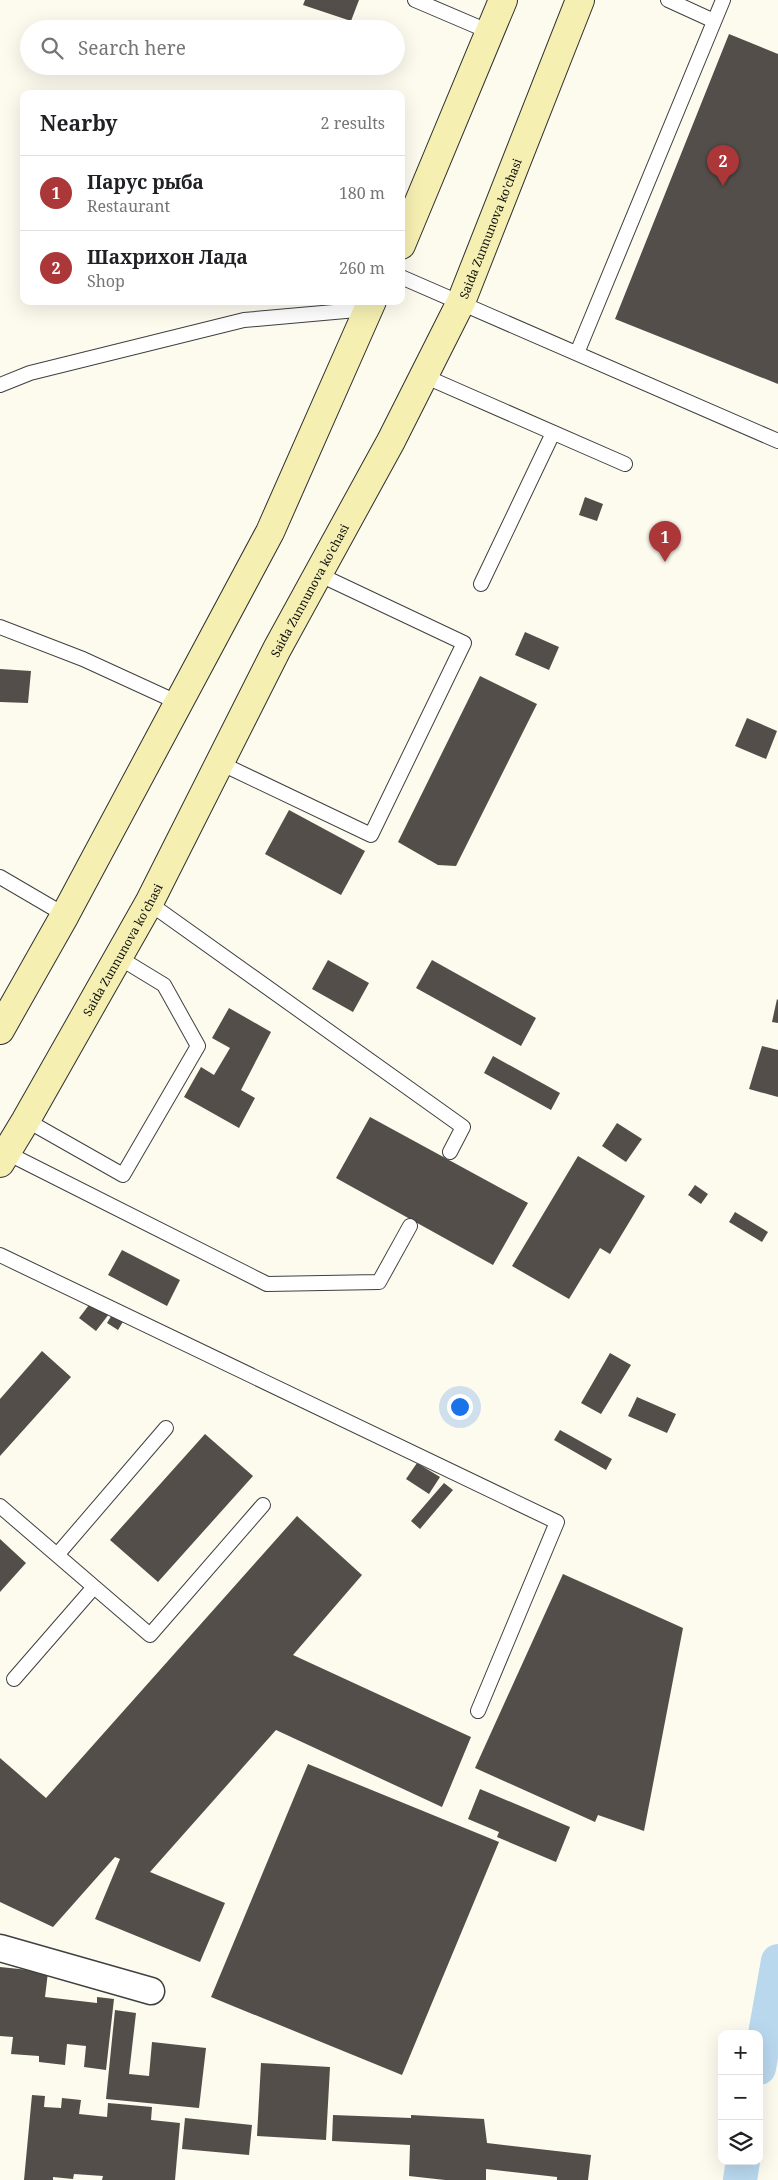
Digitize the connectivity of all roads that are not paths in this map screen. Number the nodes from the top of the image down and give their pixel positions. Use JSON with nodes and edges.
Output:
{"nodes":[{"id":1,"x":415,"y":0,"type":"edge"},
{"id":2,"x":503,"y":0,"type":"edge"},
{"id":3,"x":580,"y":0,"type":"edge"},
{"id":4,"x":668,"y":0,"type":"edge"},
{"id":5,"x":723,"y":0,"type":"edge"},
{"id":6,"x":714,"y":21,"type":"junction"},
{"id":7,"x":490,"y":32,"type":"junction"},
{"id":8,"x":405,"y":234,"type":"edge"},
{"id":9,"x":405,"y":279,"type":"edge"},
{"id":10,"x":461,"y":302,"type":"junction"},
{"id":11,"x":370,"y":305,"type":"edge"},
{"id":12,"x":577,"y":353,"type":"junction"},
{"id":13,"x":424,"y":376,"type":"junction"},
{"id":14,"x":0,"y":385,"type":"edge"},
{"id":15,"x":553,"y":433,"type":"junction"},
{"id":16,"x":778,"y":441,"type":"edge"},
{"id":17,"x":625,"y":464,"type":"dead end"},
{"id":18,"x":318,"y":574,"type":"junction"},
{"id":19,"x":481,"y":584,"type":"dead end"},
{"id":20,"x":0,"y":627,"type":"edge"},
{"id":21,"x":179,"y":703,"type":"junction"},
{"id":22,"x":220,"y":763,"type":"junction"},
{"id":23,"x":0,"y":877,"type":"edge"},
{"id":24,"x":149,"y":903,"type":"junction"},
{"id":25,"x":65,"y":915,"type":"junction"},
{"id":26,"x":118,"y":958,"type":"junction"},
{"id":27,"x":0,"y":1030,"type":"edge"},
{"id":28,"x":26,"y":1120,"type":"junction"},
{"id":29,"x":450,"y":1152,"type":"dead end"},
{"id":30,"x":2,"y":1156,"type":"edge"},
{"id":31,"x":410,"y":1226,"type":"dead end"},
{"id":32,"x":0,"y":1255,"type":"edge"},
{"id":33,"x":166,"y":1428,"type":"dead end"},
{"id":34,"x":263,"y":1505,"type":"dead end"},
{"id":35,"x":0,"y":1506,"type":"edge"},
{"id":36,"x":57,"y":1555,"type":"junction"},
{"id":37,"x":94,"y":1587,"type":"junction"},
{"id":38,"x":14,"y":1679,"type":"dead end"},
{"id":39,"x":478,"y":1711,"type":"dead end"},
{"id":40,"x":0,"y":1948,"type":"edge"},
{"id":41,"x":151,"y":1991,"type":"dead end"}],
"edges":[{"from":1,"to":7,"type":"lane"},
{"from":2,"to":7,"type":"main road"},
{"from":3,"to":10,"type":"main road","name":"Saida Zunnunova ko'chasi"},
{"from":4,"to":6,"type":"lane"},
{"from":5,"to":6,"type":"lane"},
{"from":6,"to":12,"type":"lane"},
{"from":7,"to":8,"type":"main road"},
{"from":9,"to":10,"type":"lane"},
{"from":10,"to":12,"type":"lane"},
{"from":10,"to":13,"type":"main road","name":"Saida Zunnunova ko'chasi"},
{"from":11,"to":14,"type":"lane"},
{"from":11,"to":21,"type":"main road"},
{"from":12,"to":16,"type":"lane"},
{"from":13,"to":15,"type":"lane"},
{"from":13,"to":18,"type":"main road","name":"Saida Zunnunova ko'chasi"},
{"from":15,"to":17,"type":"lane"},
{"from":15,"to":19,"type":"lane"},
{"from":18,"to":22,"type":"main road","name":"Saida Zunnunova ko'chasi"},
{"from":18,"to":22,"type":"lane"},
{"from":20,"to":21,"type":"lane"},
{"from":21,"to":25,"type":"main road"},
{"from":22,"to":24,"type":"main road","name":"Saida Zunnunova ko'chasi"},
{"from":23,"to":25,"type":"lane"},
{"from":24,"to":26,"type":"main road","name":"Saida Zunnunova ko'chasi"},
{"from":24,"to":29,"type":"lane"},
{"from":25,"to":27,"type":"main road"},
{"from":26,"to":28,"type":"main road","name":"Saida Zunnunova ko'chasi"},
{"from":26,"to":28,"type":"lane"},
{"from":28,"to":30,"type":"main road","name":"Saida Zunnunova ko'chasi"},
{"from":30,"to":31,"type":"lane"},
{"from":32,"to":39,"type":"lane"},
{"from":33,"to":36,"type":"lane"},
{"from":34,"to":37,"type":"lane"},
{"from":35,"to":36,"type":"lane"},
{"from":36,"to":37,"type":"lane"},
{"from":37,"to":38,"type":"lane"},
{"from":40,"to":41,"type":"street"}]}
